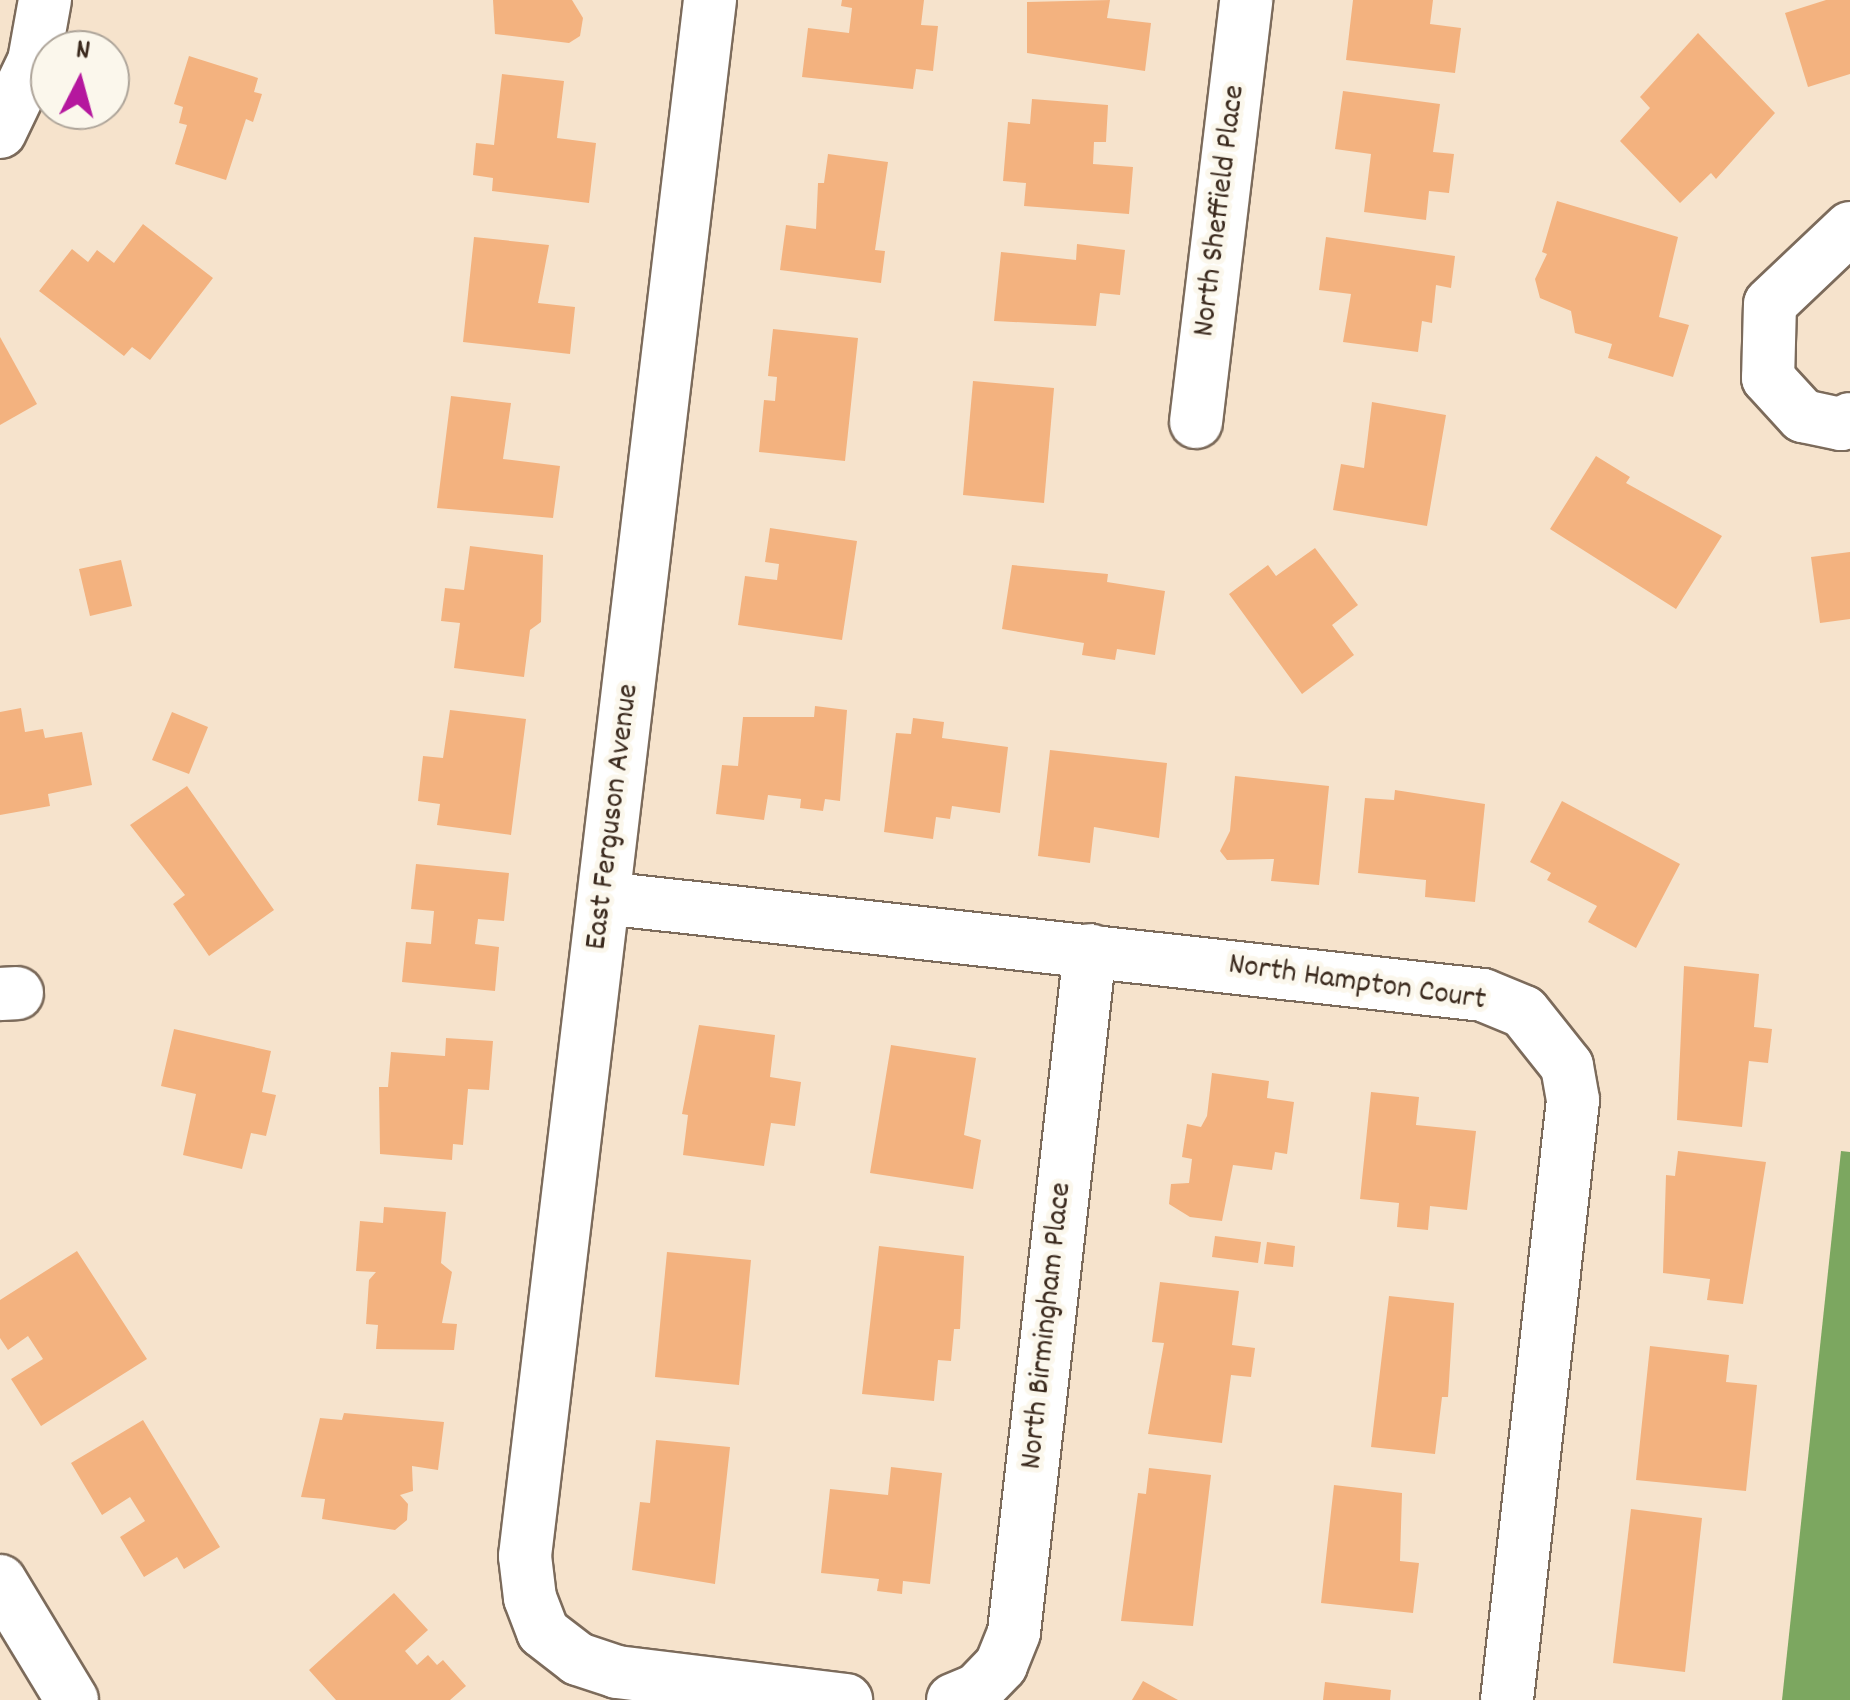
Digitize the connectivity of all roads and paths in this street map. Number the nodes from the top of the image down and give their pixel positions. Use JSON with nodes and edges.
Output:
{"nodes":[{"id":1,"x":45,"y":0,"type":"edge"},
{"id":2,"x":710,"y":0,"type":"edge"},
{"id":3,"x":1246,"y":0,"type":"edge"},
{"id":4,"x":0,"y":132,"type":"edge"},
{"id":5,"x":1850,"y":228,"type":"edge"},
{"id":6,"x":1850,"y":419,"type":"edge"},
{"id":7,"x":1196,"y":422,"type":"dead end"},
{"id":8,"x":604,"y":898,"type":"junction"},
{"id":9,"x":1090,"y":950,"type":"junction"},
{"id":10,"x":0,"y":1580,"type":"edge"},
{"id":11,"x":965,"y":1695,"type":"edge"},
{"id":12,"x":72,"y":1700,"type":"edge"},
{"id":13,"x":846,"y":1700,"type":"edge"},
{"id":14,"x":1507,"y":1700,"type":"edge"}],
"edges":[{"from":1,"to":4,"type":"street"},
{"from":2,"to":8,"type":"street","name":"East Ferguson Avenue"},
{"from":3,"to":7,"type":"street","name":"North Sheffield Place"},
{"from":5,"to":6,"type":"street"},
{"from":8,"to":9,"type":"street","name":"North Hampton Court"},
{"from":8,"to":13,"type":"street","name":"East Ferguson Avenue"},
{"from":9,"to":11,"type":"street","name":"North Birmingham Place"},
{"from":9,"to":14,"type":"street","name":"North Hampton Court"},
{"from":10,"to":12,"type":"street"}]}
